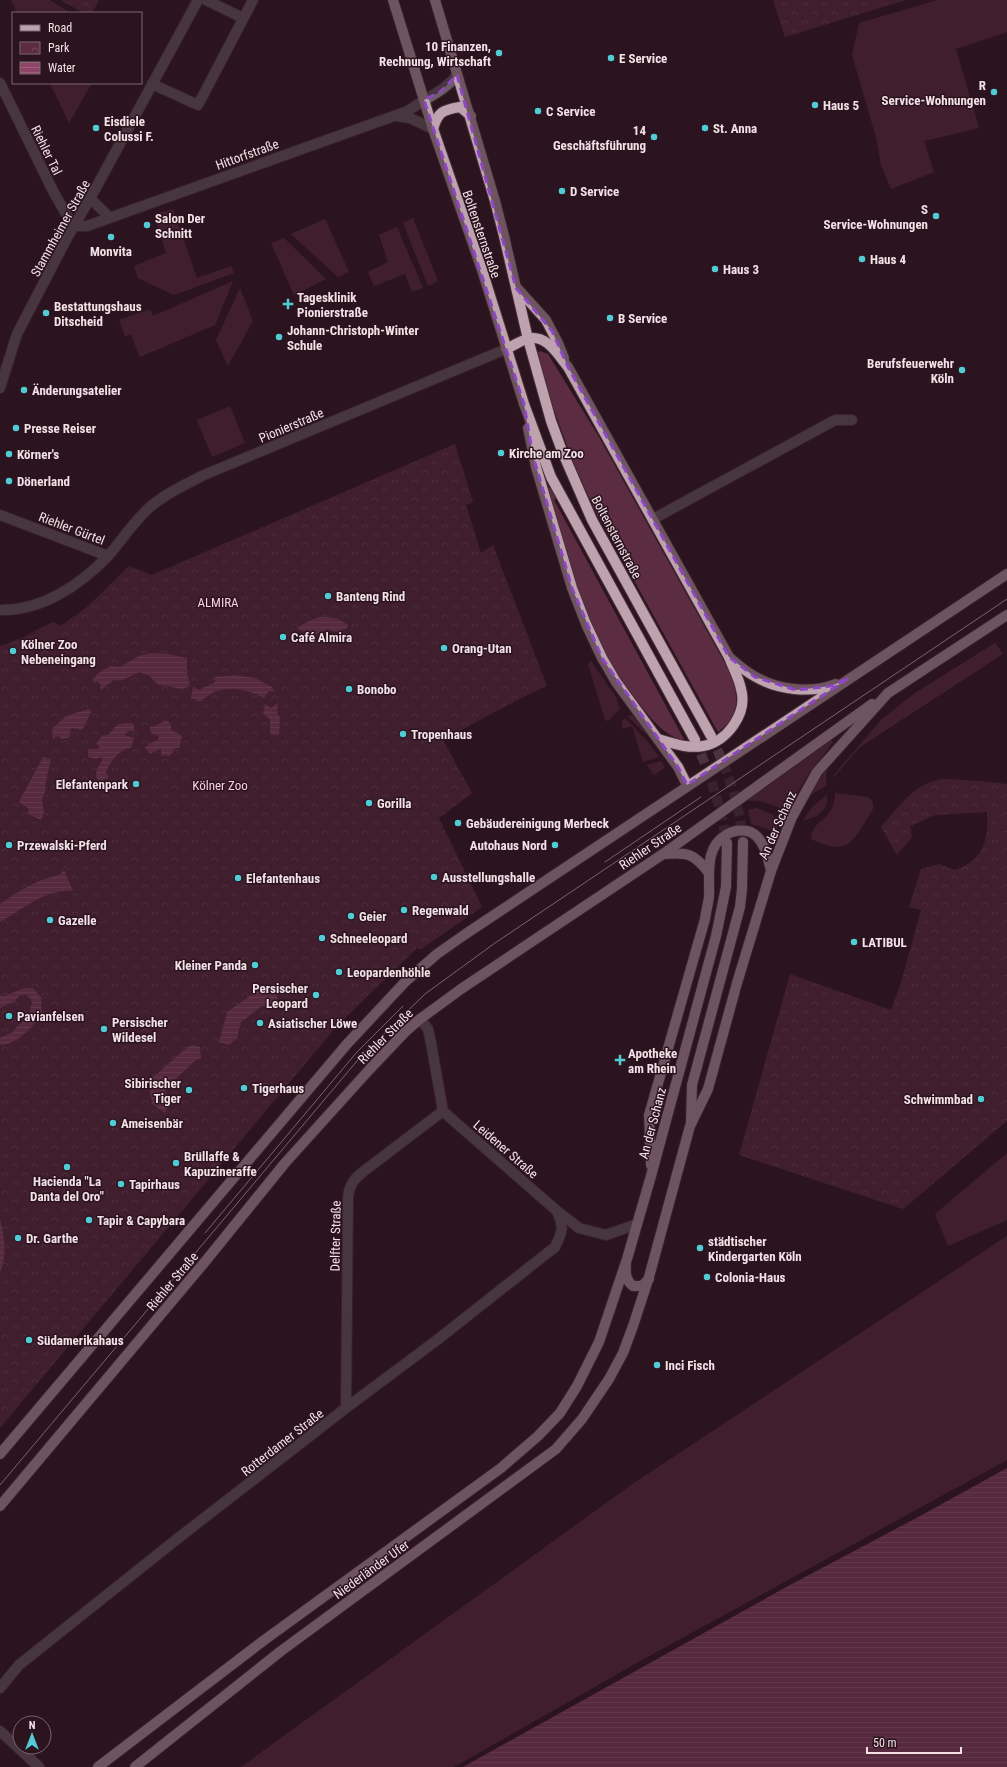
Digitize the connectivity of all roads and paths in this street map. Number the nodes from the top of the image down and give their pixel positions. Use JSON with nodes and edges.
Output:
{"nodes":[{"id":1,"x":198,"y":0,"type":"edge"},
{"id":2,"x":206,"y":0,"type":"edge"},
{"id":3,"x":253,"y":0,"type":"edge"},
{"id":4,"x":393,"y":0,"type":"edge"},
{"id":5,"x":435,"y":0,"type":"edge"},
{"id":6,"x":243,"y":18,"type":"junction"},
{"id":7,"x":457,"y":75,"type":"junction"},
{"id":8,"x":0,"y":84,"type":"edge"},
{"id":9,"x":152,"y":84,"type":"junction"},
{"id":10,"x":424,"y":100,"type":"junction"},
{"id":11,"x":394,"y":116,"type":"junction"},
{"id":12,"x":470,"y":116,"type":"junction"},
{"id":13,"x":433,"y":129,"type":"junction"},
{"id":14,"x":90,"y":198,"type":"junction"},
{"id":15,"x":109,"y":217,"type":"junction"},
{"id":16,"x":73,"y":226,"type":"junction"},
{"id":17,"x":516,"y":288,"type":"junction"},
{"id":18,"x":528,"y":339,"type":"junction"},
{"id":19,"x":506,"y":349,"type":"junction"},
{"id":20,"x":568,"y":367,"type":"junction"},
{"id":21,"x":0,"y":388,"type":"edge"},
{"id":22,"x":524,"y":404,"type":"junction"},
{"id":23,"x":852,"y":420,"type":"dead end"},
{"id":24,"x":2,"y":516,"type":"edge"},
{"id":25,"x":653,"y":519,"type":"junction"},
{"id":26,"x":108,"y":556,"type":"junction"},
{"id":27,"x":1007,"y":574,"type":"edge"},
{"id":28,"x":0,"y":610,"type":"edge"},
{"id":29,"x":1007,"y":615,"type":"edge"},
{"id":30,"x":729,"y":657,"type":"junction"},
{"id":31,"x":849,"y":678,"type":"junction"},
{"id":32,"x":888,"y":692,"type":"junction"},
{"id":33,"x":711,"y":736,"type":"tunnel mouth"},
{"id":34,"x":658,"y":739,"type":"junction"},
{"id":35,"x":695,"y":740,"type":"tunnel mouth"},
{"id":36,"x":687,"y":785,"type":"junction"},
{"id":37,"x":743,"y":842,"type":"tunnel mouth"},
{"id":38,"x":727,"y":843,"type":"tunnel mouth"},
{"id":39,"x":663,"y":854,"type":"junction"},
{"id":40,"x":771,"y":871,"type":"junction"},
{"id":41,"x":709,"y":873,"type":"junction"},
{"id":42,"x":420,"y":1018,"type":"junction"},
{"id":43,"x":443,"y":1111,"type":"junction"},
{"id":44,"x":690,"y":1126,"type":"junction"},
{"id":45,"x":652,"y":1176,"type":"junction"},
{"id":46,"x":557,"y":1211,"type":"junction"},
{"id":47,"x":637,"y":1224,"type":"junction"},
{"id":48,"x":627,"y":1259,"type":"junction"},
{"id":49,"x":650,"y":1277,"type":"junction"},
{"id":50,"x":609,"y":1379,"type":"joint"},
{"id":51,"x":577,"y":1386,"type":"joint"},
{"id":52,"x":346,"y":1408,"type":"junction"},
{"id":53,"x":0,"y":1454,"type":"edge"},
{"id":54,"x":0,"y":1506,"type":"edge"},
{"id":55,"x":0,"y":1688,"type":"edge"},
{"id":56,"x":0,"y":1731,"type":"edge"},
{"id":57,"x":39,"y":1767,"type":"edge"},
{"id":58,"x":98,"y":1767,"type":"edge"},
{"id":59,"x":135,"y":1767,"type":"edge"}],
"edges":[{"from":1,"to":9,"type":"street","name":"Stammheimer Straße"},
{"from":2,"to":6,"type":"street"},
{"from":3,"to":6,"type":"street"},
{"from":4,"to":10,"type":"main road","name":"Boltensternstraße"},
{"from":5,"to":7,"type":"main road","name":"Boltensternstraße"},
{"from":6,"to":9,"type":"street"},
{"from":7,"to":10,"type":"street","name":"Hittorfstraße"},
{"from":7,"to":12,"type":"main road","name":"Boltensternstraße"},
{"from":8,"to":16,"type":"street","name":"Riehler Tal"},
{"from":9,"to":14,"type":"street","name":"Stammheimer Straße"},
{"from":10,"to":11,"type":"street","name":"Hittorfstraße"},
{"from":10,"to":13,"type":"main road","name":"Boltensternstraße"},
{"from":11,"to":13,"type":"street"},
{"from":11,"to":15,"type":"street","name":"Hittorfstraße"},
{"from":12,"to":13,"type":"main road"},
{"from":12,"to":17,"type":"main road","name":"Boltensternstraße"},
{"from":13,"to":19,"type":"main road","name":"Boltensternstraße"},
{"from":14,"to":15,"type":"street"},
{"from":14,"to":16,"type":"street","name":"Stammheimer Straße"},
{"from":15,"to":16,"type":"street","name":"Hittorfstraße"},
{"from":16,"to":21,"type":"street","name":"Stammheimer Straße"},
{"from":17,"to":18,"type":"main road","name":"Boltensternstraße"},
{"from":17,"to":20,"type":"main road"},
{"from":18,"to":19,"type":"main road"},
{"from":18,"to":20,"type":"main road"},
{"from":18,"to":33,"type":"main road","name":"Boltensternstraße"},
{"from":19,"to":22,"type":"main road","name":"Boltensternstraße"},
{"from":19,"to":26,"type":"street","name":"Pionierstraße"},
{"from":20,"to":25,"type":"main road"},
{"from":22,"to":34,"type":"main road","name":"Boltensternstraße"},
{"from":22,"to":35,"type":"main road","name":"Boltensternstraße"},
{"from":23,"to":25,"type":"street"},
{"from":24,"to":26,"type":"street","name":"Riehler Gürtel"},
{"from":25,"to":30,"type":"main road"},
{"from":26,"to":28,"type":"street","name":"Riehler Gürtel"},
{"from":27,"to":31,"type":"main road"},
{"from":29,"to":32,"type":"main road","name":"An der Schanz"},
{"from":30,"to":31,"type":"main road"},
{"from":30,"to":34,"type":"main road"},
{"from":31,"to":36,"type":"main road","name":"Riehler Straße"},
{"from":32,"to":39,"type":"main road","name":"Riehler Straße"},
{"from":32,"to":40,"type":"main road","name":"An der Schanz"},
{"from":34,"to":36,"type":"main road","name":"Boltensternstraße"},
{"from":36,"to":53,"type":"main road","name":"Riehler Straße"},
{"from":37,"to":44,"type":"main road","name":"An der Schanz"},
{"from":38,"to":45,"type":"main road","name":"An der Schanz"},
{"from":39,"to":41,"type":"main road"},
{"from":39,"to":42,"type":"main road","name":"Riehler Straße"},
{"from":40,"to":41,"type":"main road","name":"An der Schanz"},
{"from":40,"to":44,"type":"main road","name":"An der Schanz"},
{"from":41,"to":45,"type":"main road","name":"An der Schanz"},
{"from":42,"to":43,"type":"street"},
{"from":42,"to":54,"type":"main road","name":"Riehler Straße"},
{"from":43,"to":46,"type":"street","name":"Leidener Straße"},
{"from":43,"to":52,"type":"street","name":"Delfter Straße"},
{"from":44,"to":49,"type":"main road","name":"An der Schanz"},
{"from":45,"to":47,"type":"main road","name":"An der Schanz"},
{"from":46,"to":47,"type":"street","name":"Leidener Straße"},
{"from":46,"to":52,"type":"street","name":"Rotterdamer Straße"},
{"from":47,"to":48,"type":"main road","name":"An der Schanz"},
{"from":48,"to":49,"type":"main road"},
{"from":48,"to":51,"type":"main road","name":"An der Schanz"},
{"from":49,"to":50,"type":"main road","name":"An der Schanz"},
{"from":50,"to":59,"type":"main road","name":"Niederländer Ufer"},
{"from":51,"to":58,"type":"main road","name":"Niederländer Ufer"},
{"from":52,"to":55,"type":"street","name":"Rotterdamer Straße"},
{"from":56,"to":57,"type":"street"}]}
